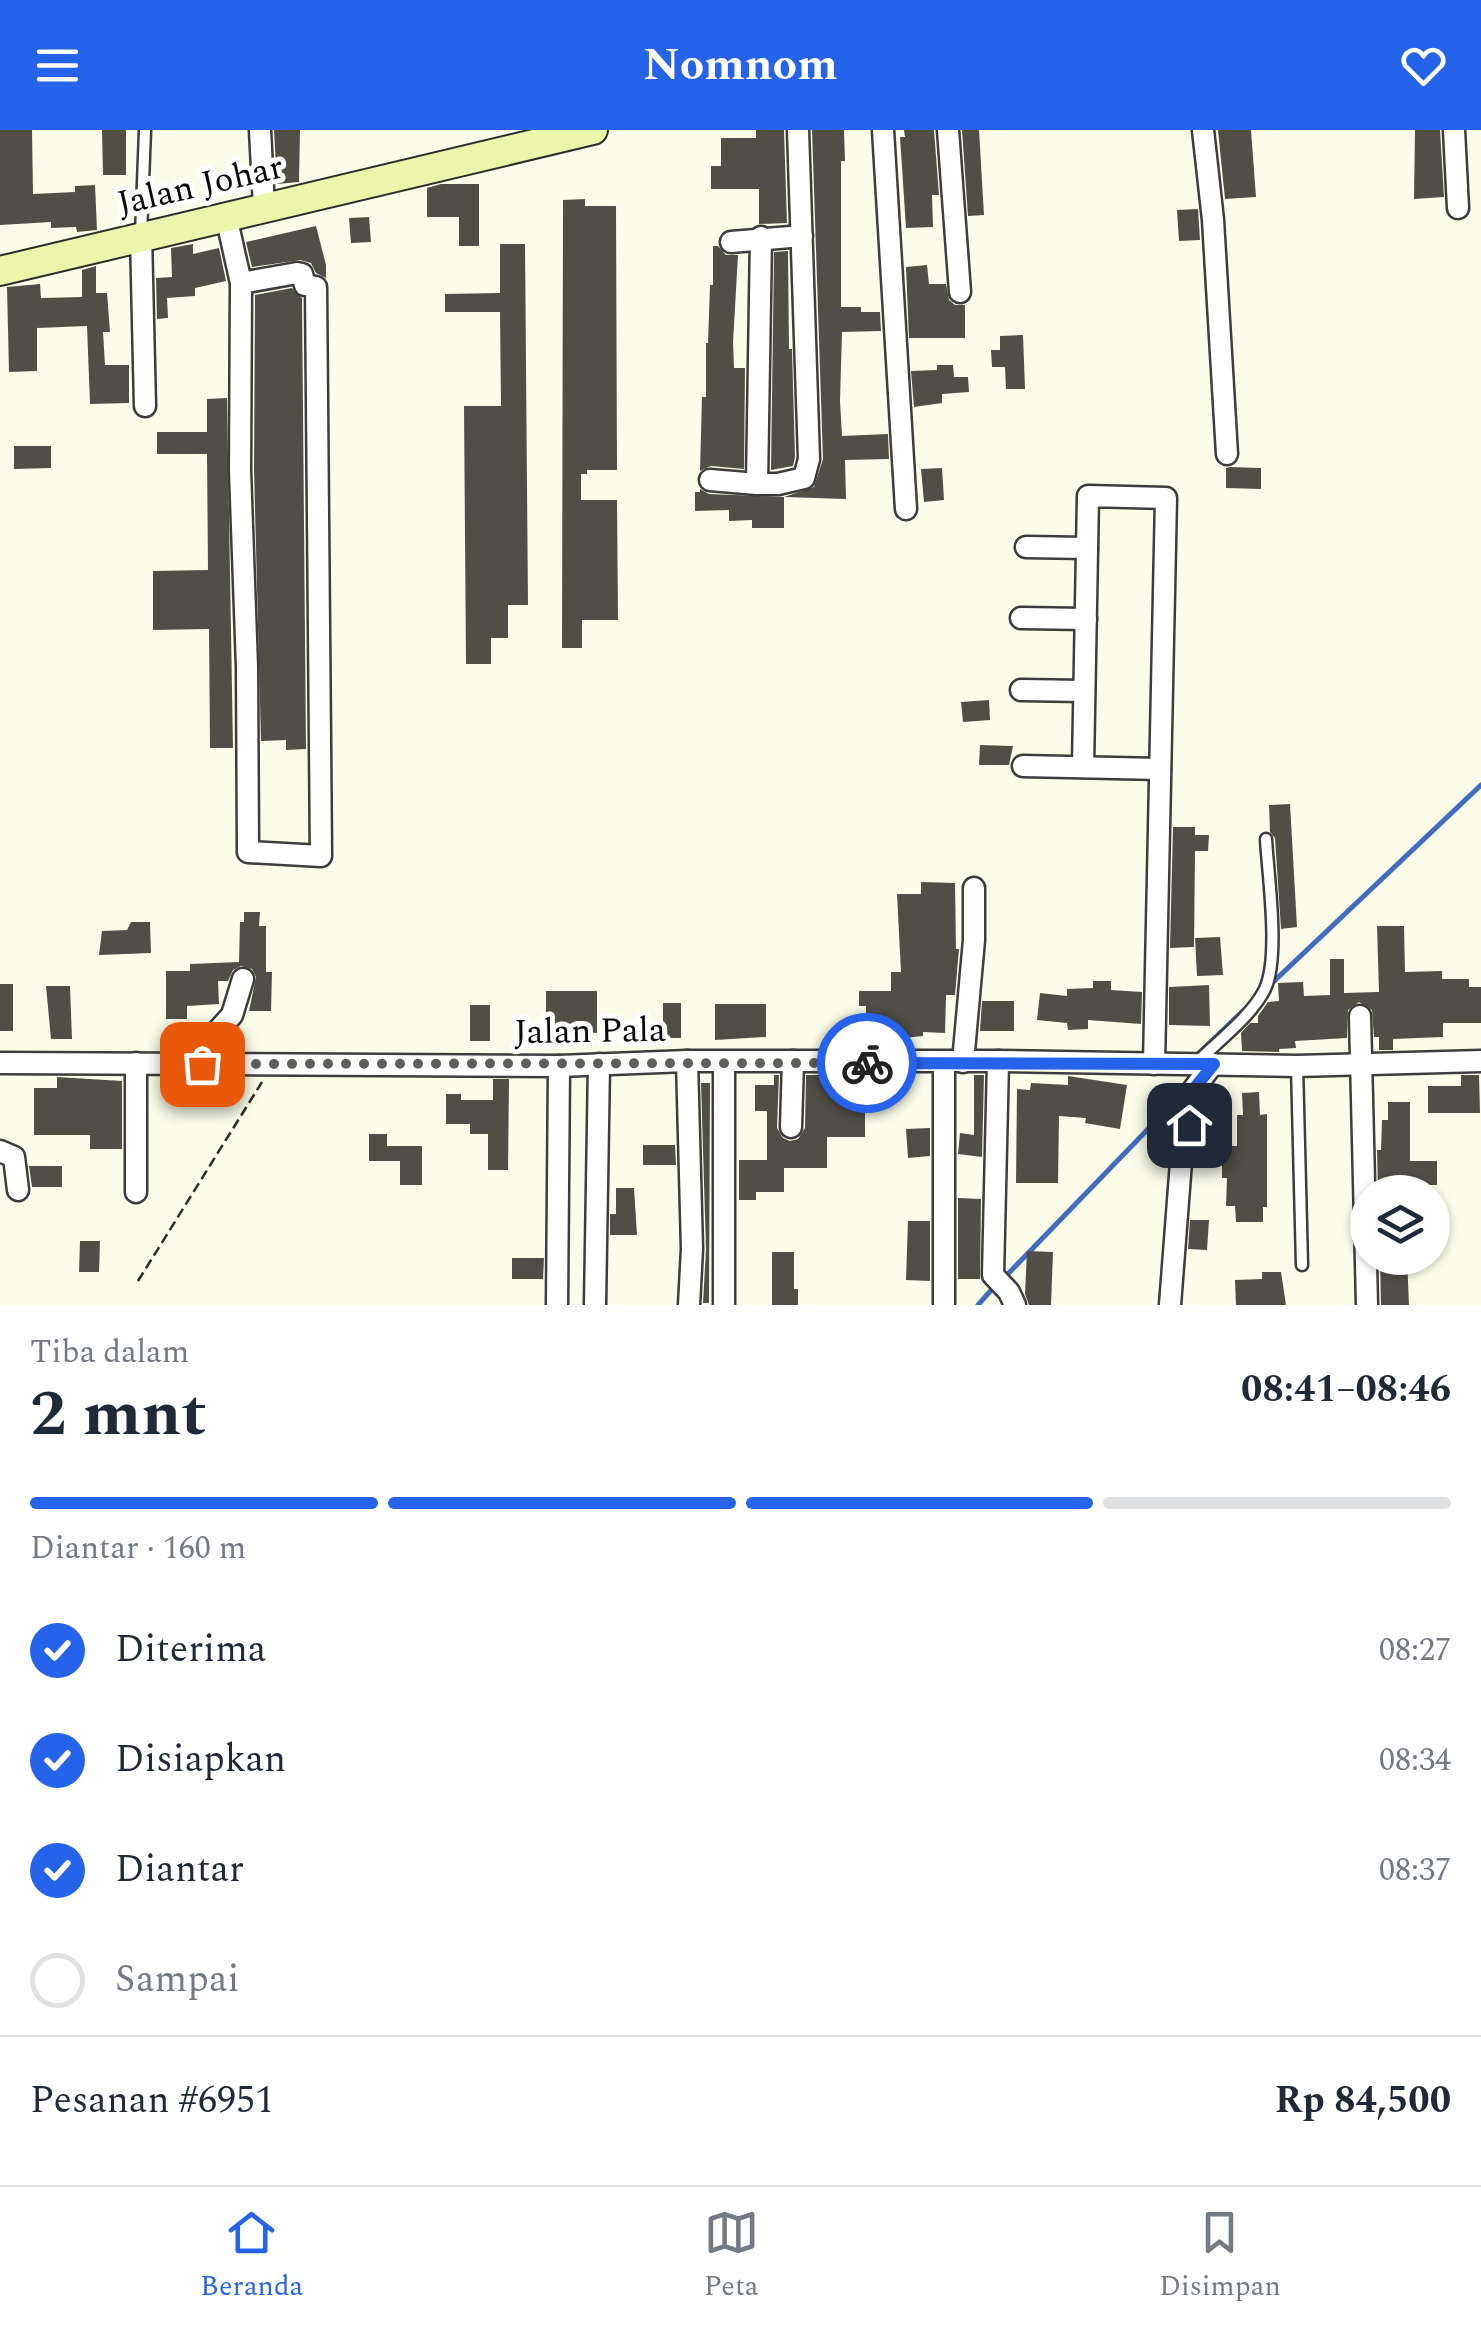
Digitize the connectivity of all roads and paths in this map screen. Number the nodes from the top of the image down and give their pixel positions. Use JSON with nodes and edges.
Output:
{"nodes":[{"id":1,"x":145,"y":130,"type":"edge"},
{"id":2,"x":260,"y":130,"type":"edge"},
{"id":3,"x":592,"y":130,"type":"edge"},
{"id":4,"x":798,"y":130,"type":"edge"},
{"id":5,"x":882,"y":130,"type":"edge"},
{"id":6,"x":948,"y":130,"type":"edge"},
{"id":7,"x":1203,"y":130,"type":"edge"},
{"id":8,"x":1454,"y":130,"type":"edge"},
{"id":9,"x":264,"y":207,"type":"junction"},
{"id":10,"x":1458,"y":208,"type":"dead end"},
{"id":11,"x":226,"y":216,"type":"junction"},
{"id":12,"x":140,"y":236,"type":"junction"},
{"id":13,"x":802,"y":236,"type":"junction"},
{"id":14,"x":760,"y":237,"type":"junction"},
{"id":15,"x":730,"y":242,"type":"dead end"},
{"id":16,"x":0,"y":271,"type":"edge"},
{"id":17,"x":241,"y":283,"type":"junction"},
{"id":18,"x":960,"y":292,"type":"dead end"},
{"id":19,"x":145,"y":406,"type":"dead end"},
{"id":20,"x":1227,"y":454,"type":"dead end"},
{"id":21,"x":710,"y":480,"type":"dead end"},
{"id":22,"x":757,"y":484,"type":"junction"},
{"id":23,"x":906,"y":508,"type":"dead end"},
{"id":24,"x":1026,"y":547,"type":"dead end"},
{"id":25,"x":1087,"y":548,"type":"junction"},
{"id":26,"x":1021,"y":618,"type":"dead end"},
{"id":27,"x":1086,"y":619,"type":"junction"},
{"id":28,"x":1021,"y":690,"type":"dead end"},
{"id":29,"x":1084,"y":691,"type":"junction"},
{"id":30,"x":1023,"y":766,"type":"dead end"},
{"id":31,"x":1082,"y":767,"type":"junction"},
{"id":32,"x":1160,"y":769,"type":"junction"},
{"id":33,"x":1266,"y":840,"type":"dead end"},
{"id":34,"x":974,"y":888,"type":"dead end"},
{"id":35,"x":243,"y":979,"type":"dead end"},
{"id":36,"x":1360,"y":1016,"type":"dead end"},
{"id":37,"x":794,"y":1061,"type":"junction"},
{"id":38,"x":998,"y":1061,"type":"junction"},
{"id":39,"x":1481,"y":1061,"type":"edge"},
{"id":40,"x":687,"y":1062,"type":"junction"},
{"id":41,"x":954,"y":1062,"type":"junction"},
{"id":42,"x":0,"y":1063,"type":"edge"},
{"id":43,"x":136,"y":1063,"type":"junction"},
{"id":44,"x":724,"y":1063,"type":"junction"},
{"id":45,"x":202,"y":1064,"type":"junction"},
{"id":46,"x":274,"y":1064,"type":"junction"},
{"id":47,"x":598,"y":1064,"type":"junction"},
{"id":48,"x":1154,"y":1064,"type":"junction"},
{"id":49,"x":1204,"y":1064,"type":"junction"},
{"id":50,"x":1360,"y":1065,"type":"junction"},
{"id":51,"x":559,"y":1066,"type":"junction"},
{"id":52,"x":1297,"y":1066,"type":"junction"},
{"id":53,"x":791,"y":1127,"type":"dead end"},
{"id":54,"x":0,"y":1151,"type":"edge"},
{"id":55,"x":18,"y":1190,"type":"dead end"},
{"id":56,"x":136,"y":1192,"type":"dead end"},
{"id":57,"x":1302,"y":1266,"type":"dead end"},
{"id":58,"x":138,"y":1281,"type":"dead end"},
{"id":59,"x":1012,"y":1299,"type":"edge"},
{"id":60,"x":944,"y":1302,"type":"edge"},
{"id":61,"x":557,"y":1305,"type":"edge"},
{"id":62,"x":595,"y":1305,"type":"edge"},
{"id":63,"x":689,"y":1305,"type":"edge"},
{"id":64,"x":724,"y":1305,"type":"edge"},
{"id":65,"x":1170,"y":1305,"type":"edge"},
{"id":66,"x":1367,"y":1305,"type":"edge"}],
"edges":[{"from":1,"to":12,"type":"lane"},
{"from":2,"to":9,"type":"street"},
{"from":3,"to":9,"type":"street","name":"Jalan Johar"},
{"from":4,"to":13,"type":"street"},
{"from":5,"to":23,"type":"street"},
{"from":6,"to":18,"type":"street"},
{"from":7,"to":20,"type":"street"},
{"from":8,"to":10,"type":"street"},
{"from":9,"to":11,"type":"street","name":"Jalan Johar"},
{"from":11,"to":12,"type":"street","name":"Jalan Johar"},
{"from":11,"to":17,"type":"street"},
{"from":12,"to":16,"type":"street","name":"Jalan Johar"},
{"from":12,"to":19,"type":"street"},
{"from":13,"to":14,"type":"street"},
{"from":13,"to":22,"type":"street"},
{"from":14,"to":15,"type":"street"},
{"from":14,"to":22,"type":"street"},
{"from":17,"to":17,"type":"street"},
{"from":21,"to":22,"type":"street"},
{"from":24,"to":25,"type":"street"},
{"from":25,"to":27,"type":"street"},
{"from":25,"to":32,"type":"street"},
{"from":26,"to":27,"type":"street"},
{"from":27,"to":29,"type":"street"},
{"from":28,"to":29,"type":"street"},
{"from":29,"to":31,"type":"street"},
{"from":30,"to":31,"type":"street"},
{"from":31,"to":32,"type":"street"},
{"from":32,"to":48,"type":"street"},
{"from":33,"to":49,"type":"lane"},
{"from":34,"to":41,"type":"street"},
{"from":35,"to":45,"type":"street"},
{"from":36,"to":50,"type":"street"},
{"from":37,"to":41,"type":"street","name":"Jalan Pala"},
{"from":37,"to":44,"type":"street","name":"Jalan Pala"},
{"from":37,"to":53,"type":"street"},
{"from":38,"to":41,"type":"street","name":"Jalan Pala"},
{"from":38,"to":48,"type":"street","name":"Jalan Pala"},
{"from":38,"to":59,"type":"street"},
{"from":39,"to":50,"type":"street","name":"Jalan Pala"},
{"from":40,"to":44,"type":"street","name":"Jalan Pala"},
{"from":40,"to":47,"type":"street","name":"Jalan Pala"},
{"from":40,"to":63,"type":"street"},
{"from":41,"to":60,"type":"street"},
{"from":42,"to":43,"type":"street","name":"Jalan Pala"},
{"from":43,"to":45,"type":"street","name":"Jalan Pala"},
{"from":43,"to":56,"type":"street"},
{"from":44,"to":64,"type":"street"},
{"from":45,"to":46,"type":"street","name":"Jalan Pala"},
{"from":46,"to":51,"type":"street","name":"Jalan Pala"},
{"from":46,"to":58,"type":"path"},
{"from":47,"to":51,"type":"street","name":"Jalan Pala"},
{"from":47,"to":62,"type":"street"},
{"from":48,"to":49,"type":"street","name":"Jalan Pala"},
{"from":49,"to":52,"type":"street","name":"Jalan Pala"},
{"from":49,"to":65,"type":"street"},
{"from":50,"to":52,"type":"street","name":"Jalan Pala"},
{"from":50,"to":66,"type":"street"},
{"from":51,"to":61,"type":"street"},
{"from":52,"to":57,"type":"lane"},
{"from":54,"to":55,"type":"street"}]}
